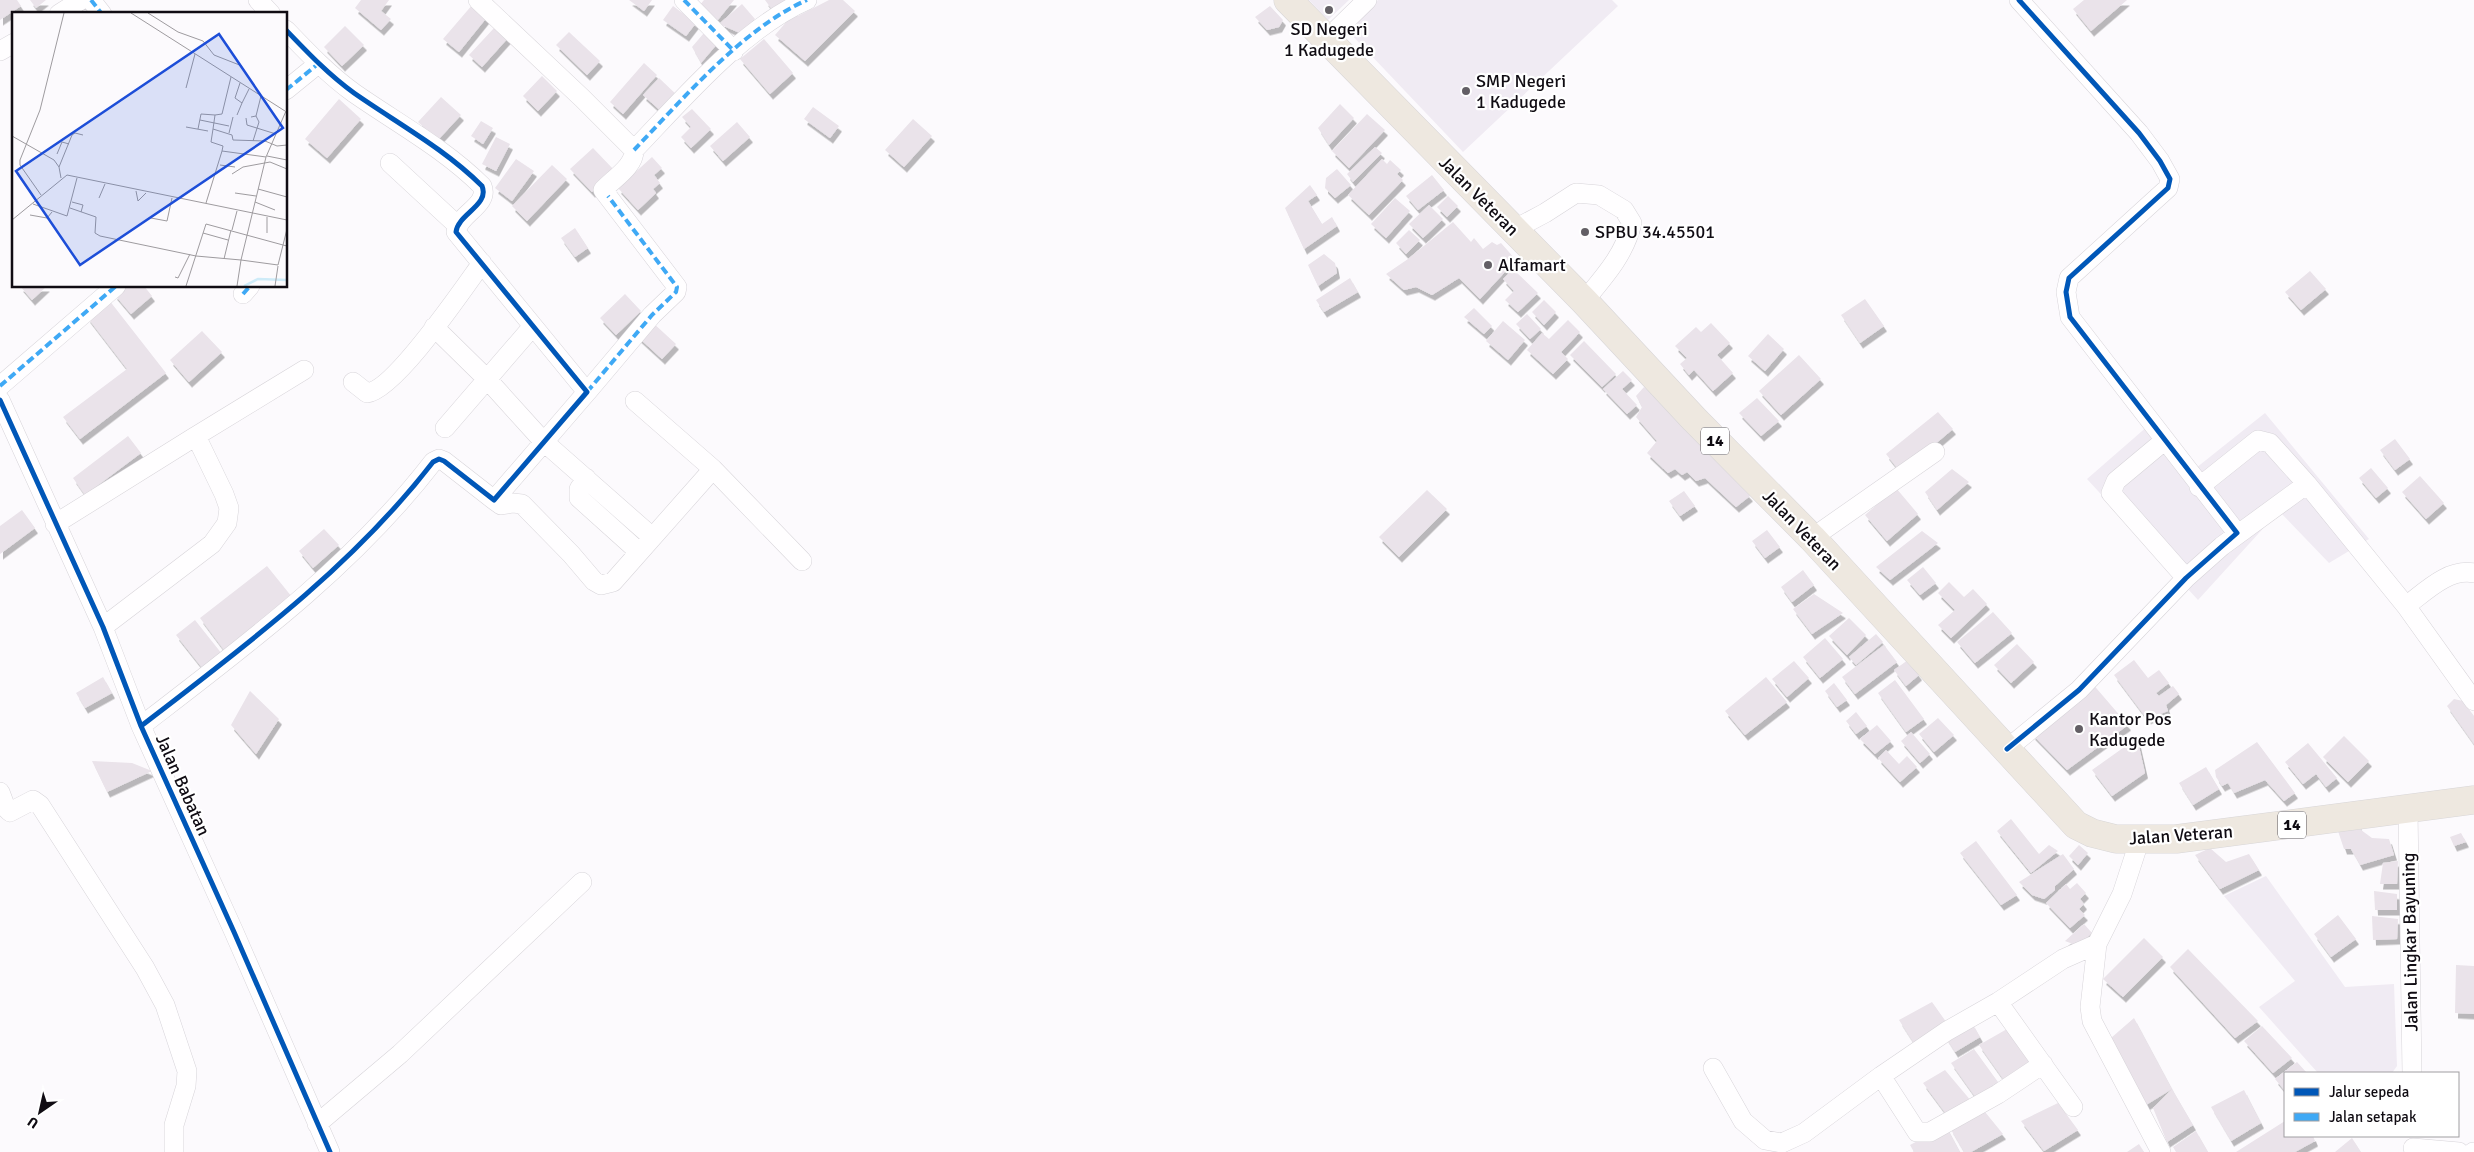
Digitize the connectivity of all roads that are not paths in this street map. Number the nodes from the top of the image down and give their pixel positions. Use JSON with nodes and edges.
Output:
{"nodes":[{"id":1,"x":91,"y":0,"type":"edge"},
{"id":2,"x":258,"y":0,"type":"edge"},
{"id":3,"x":478,"y":0,"type":"edge"},
{"id":4,"x":684,"y":0,"type":"edge"},
{"id":5,"x":807,"y":0,"type":"edge"},
{"id":6,"x":1288,"y":0,"type":"edge"},
{"id":7,"x":1367,"y":0,"type":"edge"},
{"id":8,"x":2019,"y":0,"type":"edge"},
{"id":9,"x":100,"y":12,"type":"edge"},
{"id":10,"x":269,"y":12,"type":"edge"},
{"id":11,"x":288,"y":32,"type":"edge"},
{"id":12,"x":1326,"y":40,"type":"junction"},
{"id":13,"x":12,"y":43,"type":"edge"},
{"id":14,"x":0,"y":51,"type":"edge"},
{"id":15,"x":734,"y":51,"type":"junction"},
{"id":16,"x":318,"y":64,"type":"junction"},
{"id":17,"x":288,"y":88,"type":"edge"},
{"id":18,"x":634,"y":150,"type":"junction"},
{"id":19,"x":390,"y":163,"type":"dead end"},
{"id":20,"x":457,"y":225,"type":"junction"},
{"id":21,"x":1513,"y":230,"type":"junction"},
{"id":22,"x":482,"y":263,"type":"junction"},
{"id":23,"x":114,"y":288,"type":"edge"},
{"id":24,"x":1584,"y":301,"type":"junction"},
{"id":25,"x":533,"y":326,"type":"junction"},
{"id":26,"x":434,"y":327,"type":"junction"},
{"id":27,"x":304,"y":370,"type":"dead end"},
{"id":28,"x":486,"y":378,"type":"junction"},
{"id":29,"x":353,"y":382,"type":"dead end"},
{"id":30,"x":0,"y":386,"type":"edge"},
{"id":31,"x":587,"y":392,"type":"junction"},
{"id":32,"x":0,"y":400,"type":"edge"},
{"id":33,"x":635,"y":401,"type":"dead end"},
{"id":34,"x":445,"y":428,"type":"dead end"},
{"id":35,"x":196,"y":436,"type":"junction"},
{"id":36,"x":543,"y":441,"type":"junction"},
{"id":37,"x":2164,"y":441,"type":"junction"},
{"id":38,"x":1935,"y":452,"type":"dead end"},
{"id":39,"x":712,"y":469,"type":"junction"},
{"id":40,"x":586,"y":478,"type":"junction"},
{"id":41,"x":2307,"y":484,"type":"junction"},
{"id":42,"x":2199,"y":487,"type":"junction"},
{"id":43,"x":494,"y":500,"type":"junction"},
{"id":44,"x":55,"y":524,"type":"junction"},
{"id":45,"x":2237,"y":533,"type":"junction"},
{"id":46,"x":651,"y":536,"type":"junction"},
{"id":47,"x":1812,"y":538,"type":"junction"},
{"id":48,"x":638,"y":551,"type":"junction"},
{"id":49,"x":802,"y":561,"type":"dead end"},
{"id":50,"x":2474,"y":573,"type":"edge"},
{"id":51,"x":2186,"y":578,"type":"junction"},
{"id":52,"x":2406,"y":606,"type":"junction"},
{"id":53,"x":103,"y":627,"type":"junction"},
{"id":54,"x":2474,"y":701,"type":"edge"},
{"id":55,"x":141,"y":726,"type":"junction"},
{"id":56,"x":2007,"y":749,"type":"junction"},
{"id":57,"x":0,"y":792,"type":"edge"},
{"id":58,"x":2474,"y":800,"type":"edge"},
{"id":59,"x":2408,"y":810,"type":"junction"},
{"id":60,"x":2159,"y":839,"type":"junction"},
{"id":61,"x":582,"y":882,"type":"dead end"},
{"id":62,"x":2097,"y":944,"type":"junction"},
{"id":63,"x":1998,"y":1002,"type":"junction"},
{"id":64,"x":2043,"y":1064,"type":"junction"},
{"id":65,"x":1714,"y":1068,"type":"dead end"},
{"id":66,"x":2412,"y":1072,"type":"edge"},
{"id":67,"x":1880,"y":1076,"type":"junction"},
{"id":68,"x":2073,"y":1107,"type":"dead end"},
{"id":69,"x":318,"y":1124,"type":"junction"},
{"id":70,"x":2412,"y":1145,"type":"edge"},
{"id":71,"x":174,"y":1152,"type":"edge"},
{"id":72,"x":330,"y":1152,"type":"edge"},
{"id":73,"x":2161,"y":1152,"type":"edge"},
{"id":74,"x":2459,"y":1152,"type":"edge"}],
"edges":[{"from":1,"to":9,"type":"street"},
{"from":2,"to":10,"type":"street"},
{"from":3,"to":18,"type":"street"},
{"from":4,"to":15,"type":"street"},
{"from":5,"to":15,"type":"street"},
{"from":6,"to":12,"type":"highway","name":"Jalan Veteran","number":"14"},
{"from":7,"to":12,"type":"street"},
{"from":8,"to":37,"type":"street"},
{"from":11,"to":16,"type":"street"},
{"from":12,"to":21,"type":"highway","name":"Jalan Veteran","number":"14"},
{"from":13,"to":14,"type":"street"},
{"from":15,"to":18,"type":"street"},
{"from":16,"to":17,"type":"street"},
{"from":16,"to":20,"type":"street"},
{"from":18,"to":31,"type":"street"},
{"from":19,"to":20,"type":"street"},
{"from":20,"to":22,"type":"street"},
{"from":21,"to":24,"type":"highway","name":"Jalan Veteran","number":"14"},
{"from":21,"to":24,"type":"street"},
{"from":22,"to":25,"type":"street"},
{"from":22,"to":26,"type":"street"},
{"from":23,"to":30,"type":"street"},
{"from":24,"to":47,"type":"highway","name":"Jalan Veteran","number":"14"},
{"from":25,"to":28,"type":"street"},
{"from":25,"to":31,"type":"street"},
{"from":26,"to":28,"type":"street"},
{"from":26,"to":29,"type":"street"},
{"from":27,"to":35,"type":"street"},
{"from":28,"to":34,"type":"street"},
{"from":28,"to":36,"type":"street"},
{"from":31,"to":36,"type":"street"},
{"from":32,"to":44,"type":"street","name":"Jalan Babatan"},
{"from":33,"to":39,"type":"street"},
{"from":35,"to":44,"type":"street"},
{"from":35,"to":53,"type":"street"},
{"from":36,"to":40,"type":"street"},
{"from":36,"to":43,"type":"street"},
{"from":37,"to":42,"type":"street"},
{"from":37,"to":51,"type":"street"},
{"from":38,"to":47,"type":"street"},
{"from":39,"to":46,"type":"street"},
{"from":39,"to":49,"type":"street"},
{"from":40,"to":46,"type":"street"},
{"from":40,"to":48,"type":"street"},
{"from":41,"to":42,"type":"street"},
{"from":41,"to":45,"type":"street"},
{"from":41,"to":52,"type":"street"},
{"from":42,"to":45,"type":"street"},
{"from":43,"to":48,"type":"street"},
{"from":43,"to":55,"type":"street"},
{"from":44,"to":53,"type":"street","name":"Jalan Babatan"},
{"from":45,"to":51,"type":"street"},
{"from":46,"to":48,"type":"street"},
{"from":47,"to":56,"type":"highway","name":"Jalan Veteran","number":"14"},
{"from":50,"to":52,"type":"street"},
{"from":51,"to":56,"type":"street"},
{"from":52,"to":54,"type":"street"},
{"from":53,"to":55,"type":"street","name":"Jalan Babatan"},
{"from":55,"to":69,"type":"street","name":"Jalan Babatan"},
{"from":56,"to":60,"type":"highway","name":"Jalan Veteran","number":"14"},
{"from":57,"to":71,"type":"street"},
{"from":58,"to":59,"type":"highway","number":"14"},
{"from":59,"to":60,"type":"highway","name":"Jalan Veteran","number":"14"},
{"from":59,"to":66,"type":"street","name":"Jalan Lingkar Bayuning"},
{"from":60,"to":62,"type":"street"},
{"from":61,"to":69,"type":"street"},
{"from":62,"to":63,"type":"street"},
{"from":62,"to":73,"type":"street"},
{"from":63,"to":64,"type":"street"},
{"from":63,"to":67,"type":"street"},
{"from":64,"to":67,"type":"street"},
{"from":64,"to":68,"type":"street"},
{"from":65,"to":67,"type":"street"},
{"from":69,"to":72,"type":"street","name":"Jalan Babatan"},
{"from":70,"to":74,"type":"street"}]}
